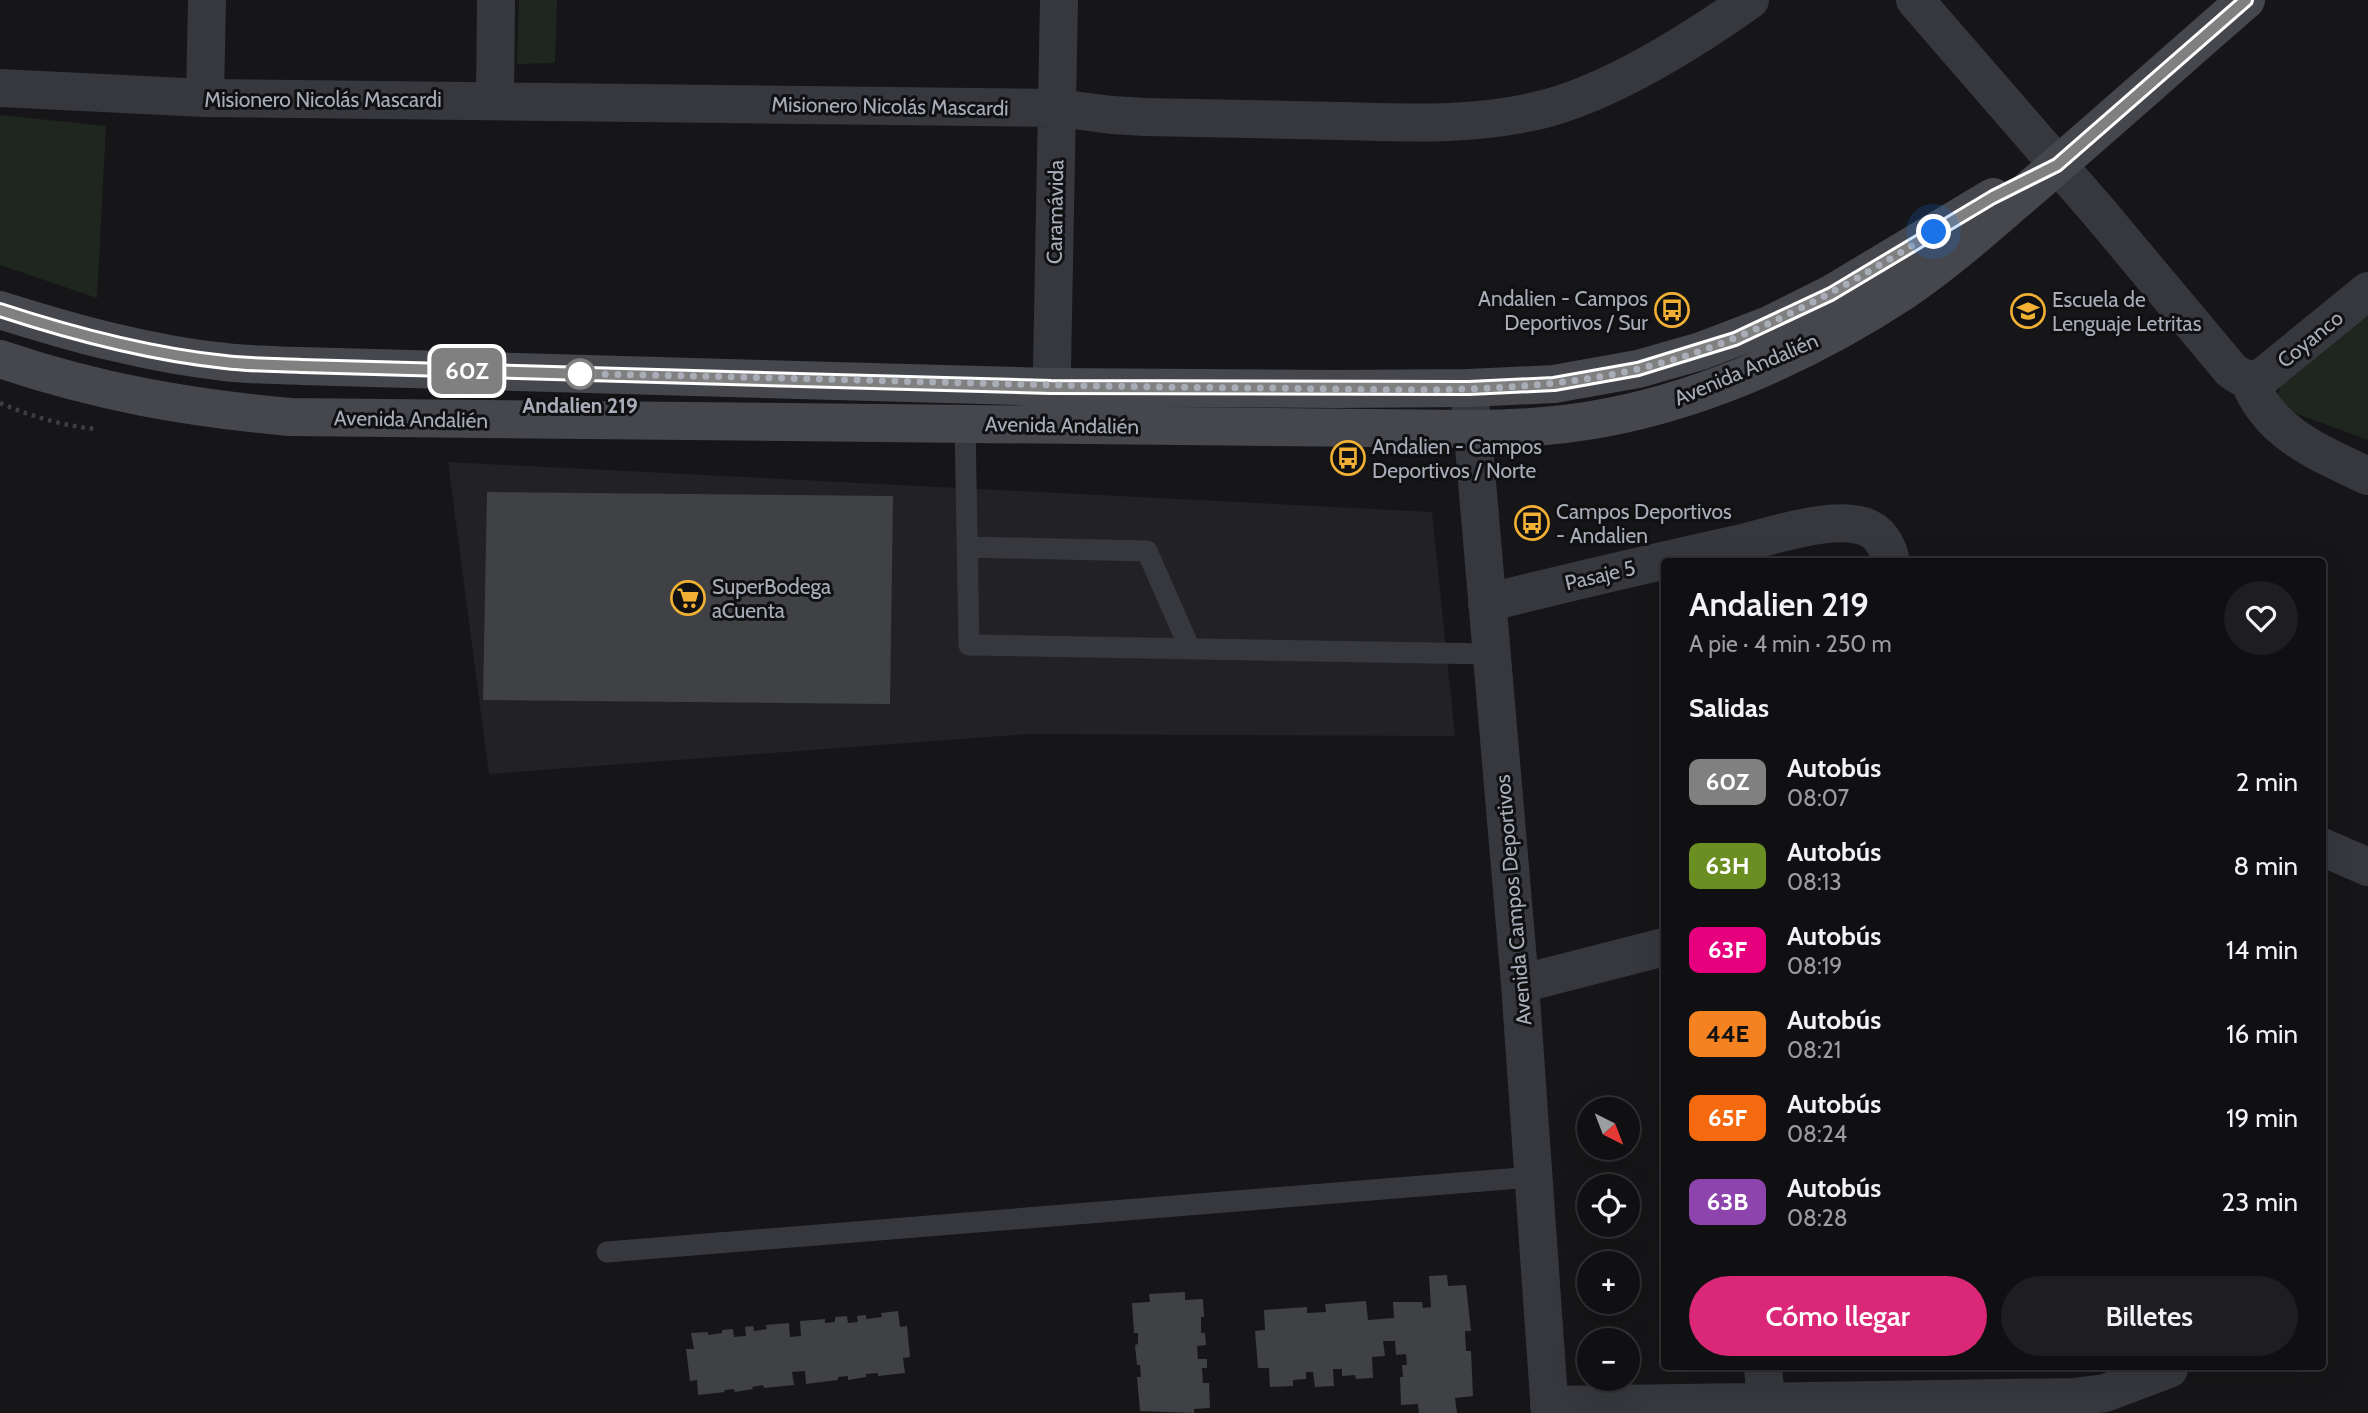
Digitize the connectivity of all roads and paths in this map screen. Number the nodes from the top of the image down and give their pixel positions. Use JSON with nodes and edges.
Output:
{"nodes":[{"id":1,"x":206,"y":0,"type":"edge"},
{"id":2,"x":496,"y":0,"type":"edge"},
{"id":3,"x":1059,"y":0,"type":"edge"},
{"id":4,"x":1750,"y":0,"type":"edge"},
{"id":5,"x":1915,"y":0,"type":"edge"},
{"id":6,"x":2246,"y":0,"type":"edge"},
{"id":7,"x":0,"y":88,"type":"edge"},
{"id":8,"x":205,"y":98,"type":"junction"},
{"id":9,"x":495,"y":100,"type":"junction"},
{"id":10,"x":1057,"y":108,"type":"junction"},
{"id":11,"x":2057,"y":165,"type":"junction"},
{"id":12,"x":2368,"y":291,"type":"edge"},
{"id":13,"x":0,"y":310,"type":"edge"},
{"id":14,"x":0,"y":359,"type":"edge"},
{"id":15,"x":2249,"y":380,"type":"junction"},
{"id":16,"x":1051,"y":387,"type":"junction"},
{"id":17,"x":1469,"y":388,"type":"junction"},
{"id":18,"x":965,"y":423,"type":"junction"},
{"id":19,"x":1051,"y":425,"type":"junction"},
{"id":20,"x":1472,"y":429,"type":"junction"},
{"id":21,"x":2368,"y":476,"type":"edge"},
{"id":22,"x":967,"y":547,"type":"junction"},
{"id":23,"x":1884,"y":548,"type":"edge"},
{"id":24,"x":1709,"y":556,"type":"edge"},
{"id":25,"x":1661,"y":566,"type":"edge"},
{"id":26,"x":1487,"y":603,"type":"junction"},
{"id":27,"x":1189,"y":649,"type":"junction"},
{"id":28,"x":1492,"y":654,"type":"junction"},
{"id":29,"x":2326,"y":849,"type":"edge"},
{"id":30,"x":2368,"y":867,"type":"edge"},
{"id":31,"x":1661,"y":948,"type":"edge"},
{"id":32,"x":1520,"y":984,"type":"junction"},
{"id":33,"x":1533,"y":1177,"type":"junction"},
{"id":34,"x":607,"y":1252,"type":"dead end"},
{"id":35,"x":2163,"y":1370,"type":"edge"},
{"id":36,"x":2132,"y":1375,"type":"edge"},
{"id":37,"x":1950,"y":1382,"type":"edge"},
{"id":38,"x":1765,"y":1384,"type":"edge"},
{"id":39,"x":1550,"y":1409,"type":"edge"}],
"edges":[{"from":1,"to":8,"type":"street"},
{"from":2,"to":9,"type":"street"},
{"from":3,"to":10,"type":"street","name":"Caramávida"},
{"from":4,"to":10,"type":"street","name":"Misionero Nicolás Mascardi"},
{"from":5,"to":11,"type":"street"},
{"from":6,"to":11,"type":"main road","name":"Avenida Andalién"},
{"from":7,"to":8,"type":"street","name":"Misionero Nicolás Mascardi"},
{"from":8,"to":9,"type":"street","name":"Misionero Nicolás Mascardi"},
{"from":9,"to":10,"type":"street","name":"Misionero Nicolás Mascardi"},
{"from":10,"to":16,"type":"street","name":"Caramávida"},
{"from":11,"to":15,"type":"street"},
{"from":11,"to":17,"type":"main road","name":"Avenida Andalién"},
{"from":11,"to":20,"type":"main road","name":"Avenida Andalién"},
{"from":12,"to":15,"type":"street","name":"Coyanco"},
{"from":13,"to":16,"type":"main road","name":"Avenida Andalién"},
{"from":14,"to":18,"type":"main road","name":"Avenida Andalién"},
{"from":15,"to":21,"type":"street"},
{"from":16,"to":17,"type":"main road","name":"Avenida Andalién"},
{"from":16,"to":19,"type":"street","name":"Caramávida"},
{"from":17,"to":20,"type":"street","name":"Avenida Campos Deportivos"},
{"from":18,"to":19,"type":"main road","name":"Avenida Andalién"},
{"from":18,"to":22,"type":"lane"},
{"from":19,"to":20,"type":"main road","name":"Avenida Andalién"},
{"from":20,"to":26,"type":"street","name":"Avenida Campos Deportivos"},
{"from":22,"to":27,"type":"lane"},
{"from":22,"to":27,"type":"lane"},
{"from":23,"to":24,"type":"street","name":"Pasaje 5"},
{"from":25,"to":26,"type":"street","name":"Pasaje 5"},
{"from":26,"to":28,"type":"street","name":"Avenida Campos Deportivos"},
{"from":27,"to":28,"type":"lane"},
{"from":28,"to":32,"type":"street","name":"Avenida Campos Deportivos"},
{"from":29,"to":30,"type":"street"},
{"from":31,"to":32,"type":"street"},
{"from":32,"to":33,"type":"street","name":"Avenida Campos Deportivos"},
{"from":33,"to":34,"type":"lane"},
{"from":33,"to":39,"type":"street","name":"Avenida Campos Deportivos"},
{"from":35,"to":36,"type":"street"},
{"from":36,"to":37,"type":"street"},
{"from":37,"to":38,"type":"street"},
{"from":38,"to":39,"type":"street"}]}
